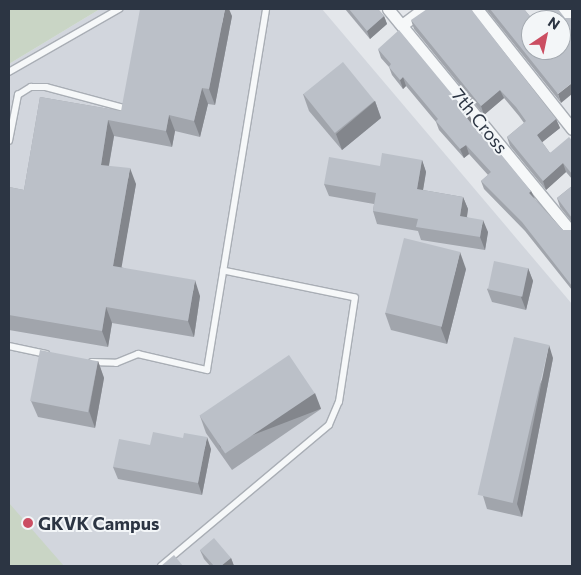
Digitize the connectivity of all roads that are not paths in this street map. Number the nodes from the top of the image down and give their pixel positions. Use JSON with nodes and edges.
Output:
{"nodes":[{"id":1,"x":119,"y":9,"type":"edge"},
{"id":2,"x":266,"y":9,"type":"edge"},
{"id":3,"x":388,"y":9,"type":"edge"},
{"id":4,"x":423,"y":9,"type":"edge"},
{"id":5,"x":477,"y":9,"type":"edge"},
{"id":6,"x":564,"y":9,"type":"edge"},
{"id":7,"x":572,"y":20,"type":"edge"},
{"id":8,"x":402,"y":25,"type":"junction"},
{"id":9,"x":9,"y":72,"type":"edge"},
{"id":10,"x":124,"y":108,"type":"edge"},
{"id":11,"x":572,"y":129,"type":"edge"},
{"id":12,"x":9,"y":141,"type":"edge"},
{"id":13,"x":572,"y":233,"type":"edge"},
{"id":14,"x":224,"y":271,"type":"junction"},
{"id":15,"x":9,"y":346,"type":"edge"},
{"id":16,"x":52,"y":356,"type":"edge"},
{"id":17,"x":86,"y":361,"type":"edge"},
{"id":18,"x":161,"y":566,"type":"edge"}],
"edges":[{"from":1,"to":9,"type":"lane"},
{"from":2,"to":14,"type":"lane"},
{"from":3,"to":8,"type":"street","name":"7th Cross"},
{"from":4,"to":8,"type":"street"},
{"from":5,"to":11,"type":"street"},
{"from":6,"to":7,"type":"street"},
{"from":8,"to":13,"type":"street","name":"7th Cross"},
{"from":10,"to":12,"type":"lane"},
{"from":14,"to":17,"type":"lane"},
{"from":14,"to":18,"type":"lane"},
{"from":15,"to":16,"type":"lane"}]}
